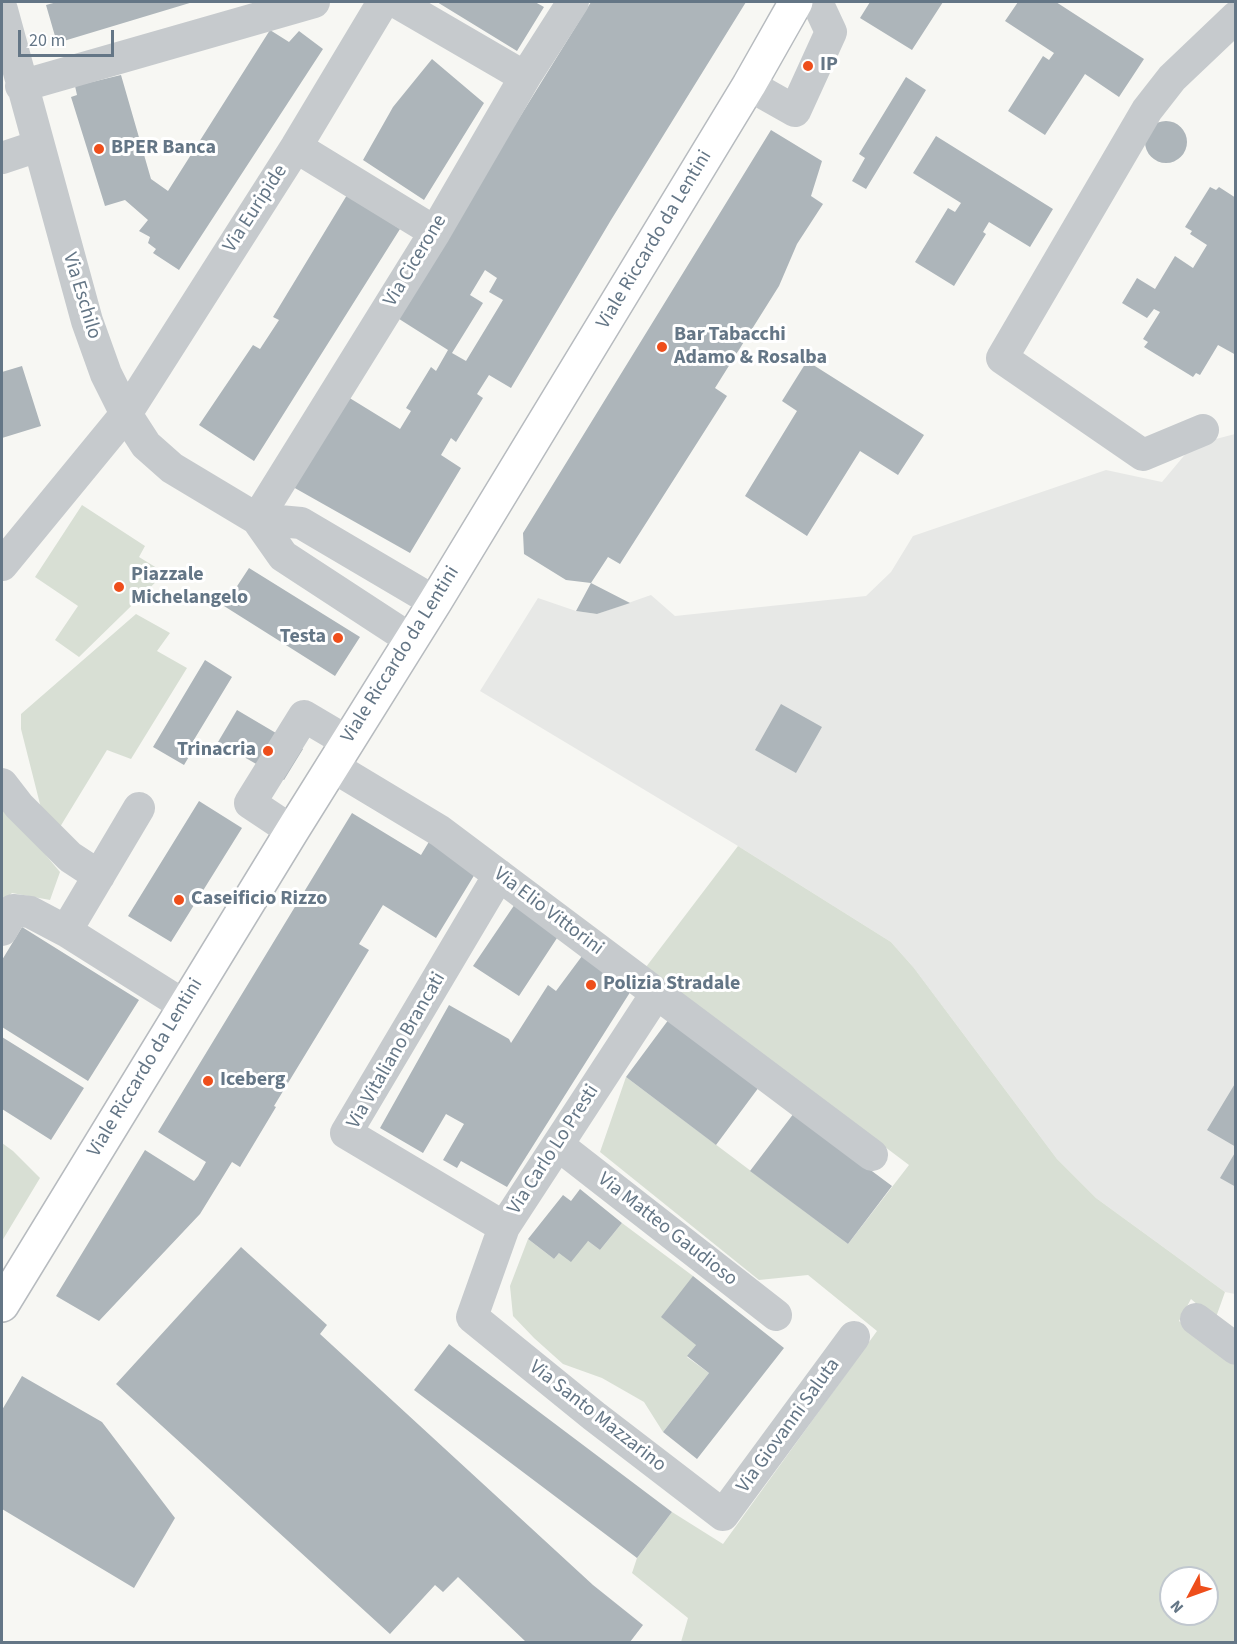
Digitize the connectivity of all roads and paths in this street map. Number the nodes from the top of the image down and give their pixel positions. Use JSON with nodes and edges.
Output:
{"nodes":[{"id":1,"x":314,"y":2,"type":"edge"},
{"id":2,"x":383,"y":2,"type":"edge"},
{"id":3,"x":396,"y":2,"type":"edge"},
{"id":4,"x":573,"y":2,"type":"edge"},
{"id":5,"x":796,"y":2,"type":"edge"},
{"id":6,"x":817,"y":2,"type":"edge"},
{"id":7,"x":2,"y":10,"type":"edge"},
{"id":8,"x":1236,"y":16,"type":"edge"},
{"id":9,"x":525,"y":77,"type":"junction"},
{"id":10,"x":749,"y":85,"type":"junction"},
{"id":11,"x":21,"y":86,"type":"junction"},
{"id":12,"x":38,"y":146,"type":"junction"},
{"id":13,"x":296,"y":147,"type":"junction"},
{"id":14,"x":2,"y":158,"type":"edge"},
{"id":15,"x":435,"y":232,"type":"junction"},
{"id":16,"x":126,"y":414,"type":"junction"},
{"id":17,"x":1203,"y":430,"type":"dead end"},
{"id":18,"x":257,"y":519,"type":"junction"},
{"id":19,"x":5,"y":553,"type":"edge"},
{"id":20,"x":435,"y":602,"type":"junction"},
{"id":21,"x":410,"y":639,"type":"junction"},
{"id":22,"x":340,"y":754,"type":"junction"},
{"id":23,"x":2,"y":784,"type":"edge"},
{"id":24,"x":139,"y":808,"type":"dead end"},
{"id":25,"x":292,"y":831,"type":"junction"},
{"id":26,"x":499,"y":875,"type":"junction"},
{"id":27,"x":99,"y":876,"type":"junction"},
{"id":28,"x":2,"y":930,"type":"edge"},
{"id":29,"x":66,"y":932,"type":"junction"},
{"id":30,"x":656,"y":994,"type":"junction"},
{"id":31,"x":184,"y":1006,"type":"junction"},
{"id":32,"x":558,"y":1145,"type":"junction"},
{"id":33,"x":872,"y":1155,"type":"dead end"},
{"id":34,"x":504,"y":1227,"type":"junction"},
{"id":35,"x":2,"y":1305,"type":"edge"},
{"id":36,"x":776,"y":1314,"type":"dead end"},
{"id":37,"x":472,"y":1317,"type":"joint"},
{"id":38,"x":1196,"y":1319,"type":"dead end"},
{"id":39,"x":854,"y":1336,"type":"dead end"},
{"id":40,"x":1236,"y":1349,"type":"edge"},
{"id":41,"x":723,"y":1515,"type":"joint"}],
"edges":[{"from":1,"to":11,"type":"street"},
{"from":2,"to":13,"type":"street","name":"Via Euripide"},
{"from":3,"to":9,"type":"street"},
{"from":4,"to":9,"type":"street","name":"Via Cicerone"},
{"from":5,"to":10,"type":"main road","name":"Viale Riccardo da Lentini"},
{"from":6,"to":10,"type":"street"},
{"from":7,"to":11,"type":"street","name":"Via Eschilo"},
{"from":8,"to":17,"type":"street"},
{"from":9,"to":15,"type":"street","name":"Via Cicerone"},
{"from":10,"to":20,"type":"main road","name":"Viale Riccardo da Lentini"},
{"from":11,"to":12,"type":"street","name":"Via Eschilo"},
{"from":12,"to":14,"type":"street"},
{"from":12,"to":16,"type":"street","name":"Via Eschilo"},
{"from":13,"to":15,"type":"street"},
{"from":13,"to":16,"type":"street","name":"Via Euripide"},
{"from":15,"to":18,"type":"street","name":"Via Cicerone"},
{"from":16,"to":18,"type":"street","name":"Via Eschilo"},
{"from":16,"to":19,"type":"street","name":"Via Euripide"},
{"from":18,"to":20,"type":"street"},
{"from":18,"to":21,"type":"street"},
{"from":20,"to":21,"type":"main road","name":"Viale Riccardo da Lentini"},
{"from":21,"to":22,"type":"main road","name":"Viale Riccardo da Lentini"},
{"from":22,"to":25,"type":"main road","name":"Viale Riccardo da Lentini"},
{"from":22,"to":25,"type":"street","name":"Via Elio Vittorini"},
{"from":22,"to":26,"type":"street","name":"Via Elio Vittorini"},
{"from":23,"to":27,"type":"street"},
{"from":24,"to":27,"type":"street"},
{"from":25,"to":31,"type":"main road","name":"Viale Riccardo da Lentini"},
{"from":26,"to":30,"type":"street","name":"Via Elio Vittorini"},
{"from":26,"to":34,"type":"street","name":"Via Vitaliano Brancati"},
{"from":27,"to":29,"type":"street"},
{"from":28,"to":29,"type":"street"},
{"from":29,"to":31,"type":"street"},
{"from":30,"to":32,"type":"street","name":"Via Carlo Lo Presti"},
{"from":30,"to":33,"type":"street","name":"Via Elio Vittorini"},
{"from":31,"to":35,"type":"main road","name":"Viale Riccardo da Lentini"},
{"from":32,"to":34,"type":"street","name":"Via Carlo Lo Presti"},
{"from":32,"to":36,"type":"street","name":"Via Matteo Gaudioso"},
{"from":34,"to":37,"type":"street","name":"Via Carlo Lo Presti"},
{"from":37,"to":41,"type":"street","name":"Via Santo Mazzarino"},
{"from":38,"to":40,"type":"street"},
{"from":39,"to":41,"type":"street","name":"Via Giovanni Saluta"}]}
